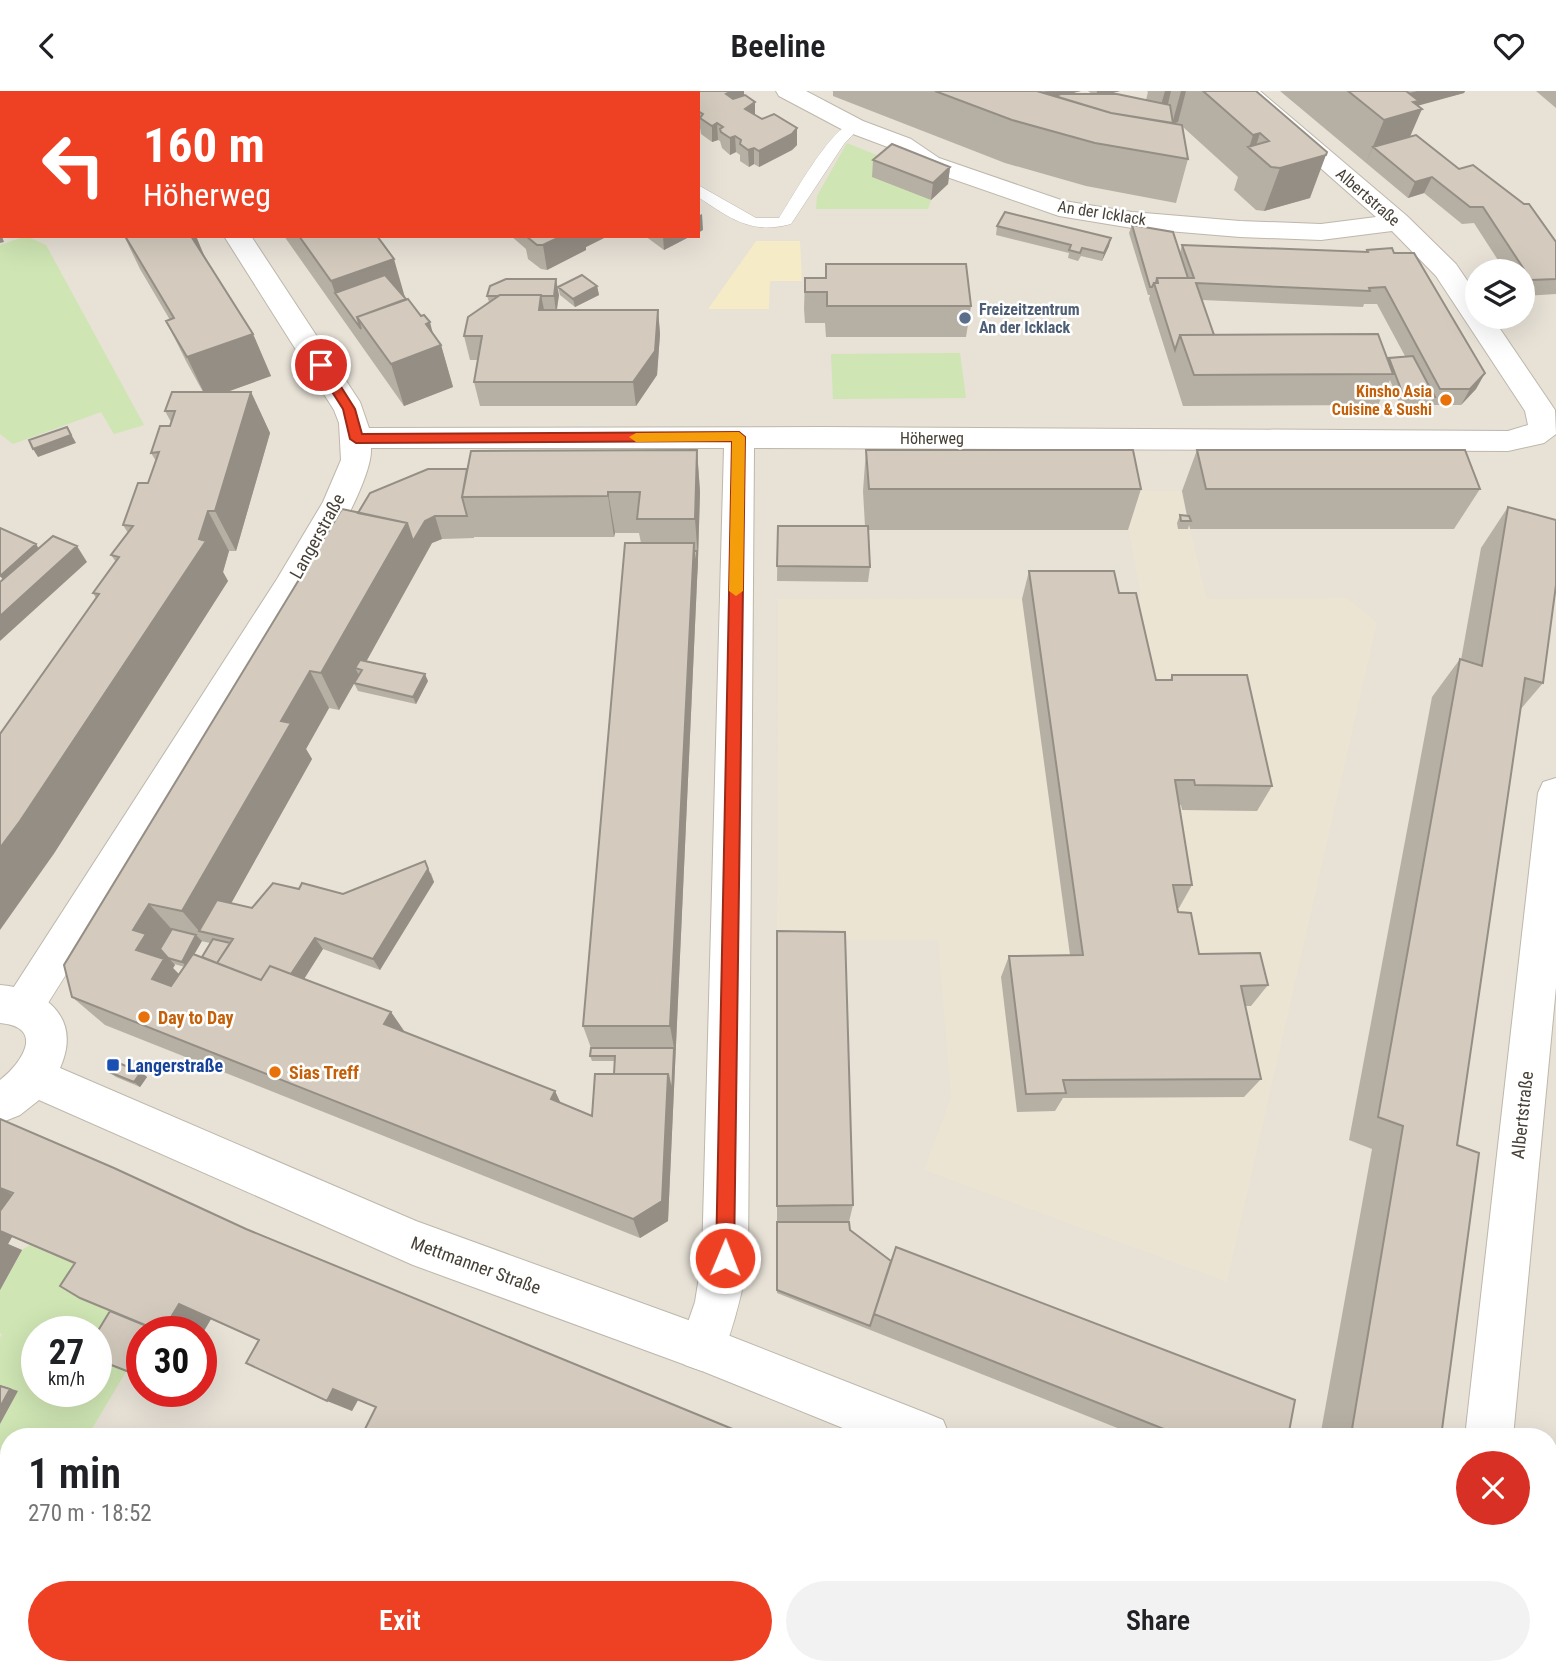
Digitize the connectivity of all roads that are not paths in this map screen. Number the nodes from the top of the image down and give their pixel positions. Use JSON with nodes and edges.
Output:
{"nodes":[{"id":1,"x":788,"y":91,"type":"edge"},
{"id":2,"x":1245,"y":91,"type":"edge"},
{"id":3,"x":854,"y":126,"type":"junction"},
{"id":4,"x":700,"y":191,"type":"edge"},
{"id":5,"x":1398,"y":222,"type":"junction"},
{"id":6,"x":238,"y":238,"type":"edge"},
{"id":7,"x":1465,"y":298,"type":"edge"},
{"id":8,"x":1486,"y":329,"type":"edge"},
{"id":9,"x":739,"y":437,"type":"junction"},
{"id":10,"x":356,"y":439,"type":"junction"},
{"id":11,"x":1508,"y":441,"type":"joint"},
{"id":12,"x":1555,"y":807,"type":"edge"},
{"id":13,"x":1546,"y":968,"type":"edge"},
{"id":14,"x":12,"y":1005,"type":"edge"},
{"id":15,"x":17,"y":1090,"type":"edge"},
{"id":16,"x":702,"y":1348,"type":"junction"},
{"id":17,"x":903,"y":1428,"type":"edge"},
{"id":18,"x":1490,"y":1428,"type":"edge"}],
"edges":[{"from":1,"to":3,"type":"street","name":"An der Icklack"},
{"from":2,"to":5,"type":"street","name":"Albertstraße"},
{"from":3,"to":4,"type":"lane"},
{"from":3,"to":5,"type":"street","name":"An der Icklack"},
{"from":5,"to":7,"type":"street","name":"Albertstraße"},
{"from":6,"to":10,"type":"street","name":"Langerstraße"},
{"from":8,"to":11,"type":"street","name":"Albertstraße"},
{"from":9,"to":10,"type":"street","name":"Höherweg"},
{"from":9,"to":11,"type":"street","name":"Höherweg"},
{"from":9,"to":16,"type":"street"},
{"from":10,"to":14,"type":"street","name":"Langerstraße"},
{"from":12,"to":13,"type":"street","name":"Albertstraße"},
{"from":13,"to":18,"type":"street","name":"Albertstraße"},
{"from":14,"to":15,"type":"street","name":"Mettmanner Straße"},
{"from":15,"to":16,"type":"street","name":"Mettmanner Straße"},
{"from":16,"to":17,"type":"street","name":"Mettmanner Straße"}]}
